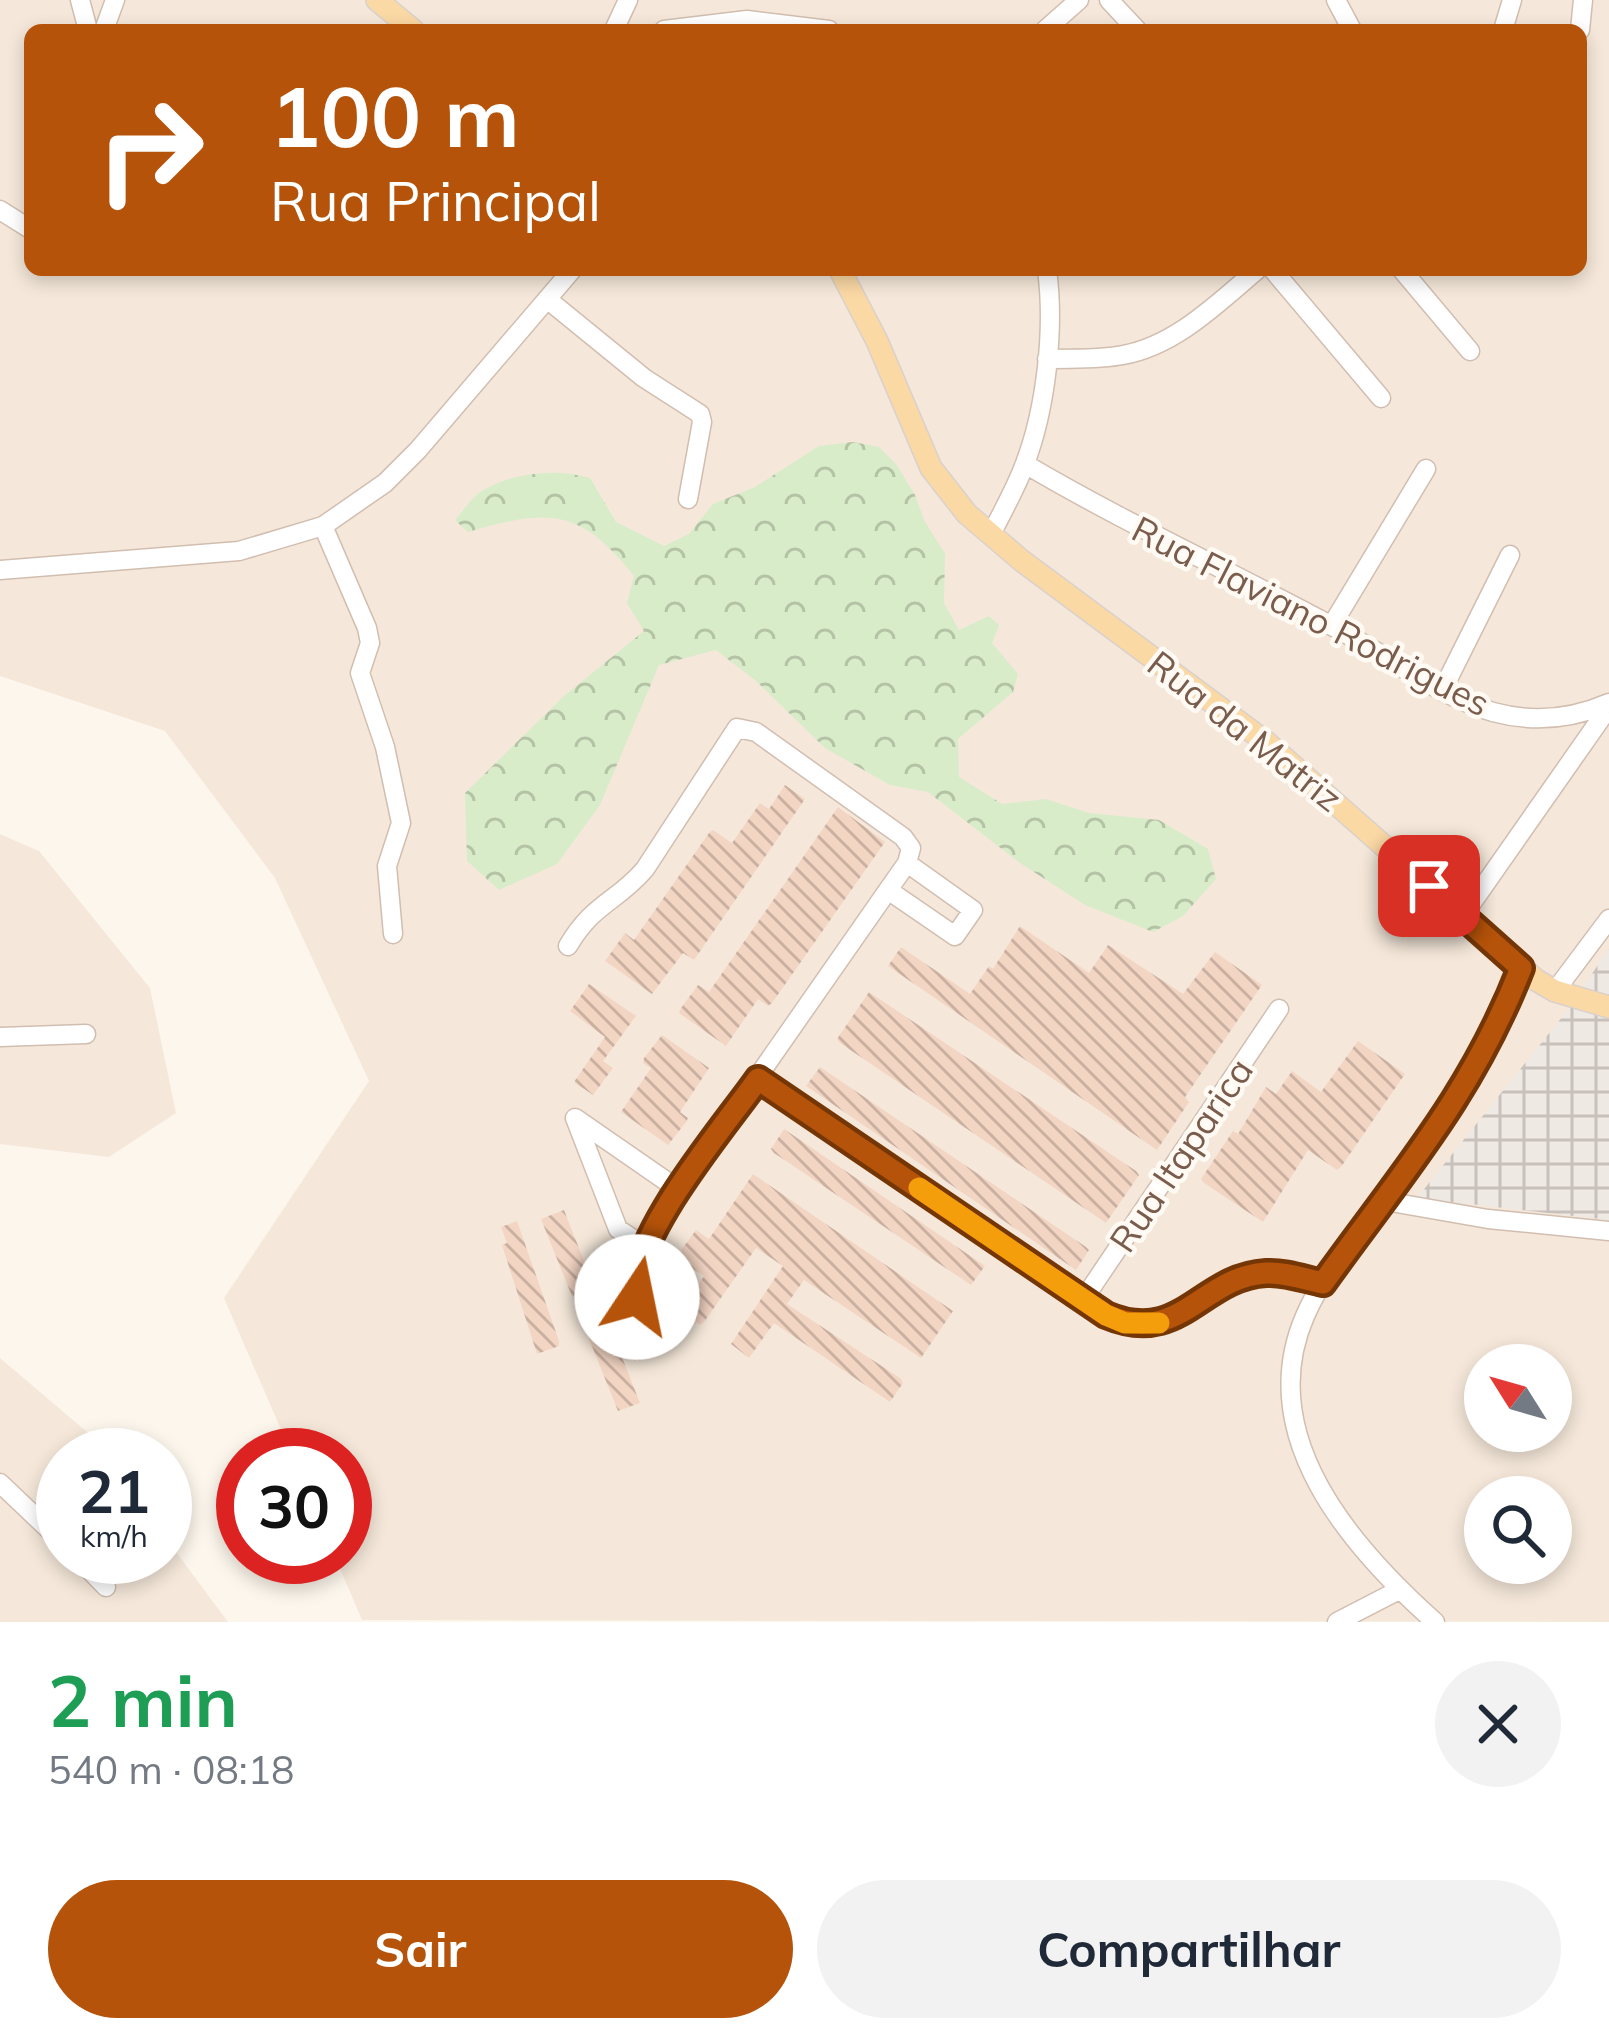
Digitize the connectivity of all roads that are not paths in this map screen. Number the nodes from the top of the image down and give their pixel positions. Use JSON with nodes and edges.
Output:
{"nodes":[{"id":1,"x":377,"y":0,"type":"edge"},
{"id":2,"x":1079,"y":0,"type":"edge"},
{"id":3,"x":1109,"y":0,"type":"edge"},
{"id":4,"x":406,"y":24,"type":"edge"},
{"id":5,"x":714,"y":24,"type":"edge"},
{"id":6,"x":780,"y":24,"type":"edge"},
{"id":7,"x":1052,"y":24,"type":"edge"},
{"id":8,"x":1131,"y":24,"type":"edge"},
{"id":9,"x":567,"y":276,"type":"edge"},
{"id":10,"x":843,"y":276,"type":"edge"},
{"id":11,"x":1048,"y":276,"type":"edge"},
{"id":12,"x":1244,"y":276,"type":"edge"},
{"id":13,"x":1278,"y":276,"type":"edge"},
{"id":14,"x":1407,"y":276,"type":"edge"},
{"id":15,"x":547,"y":299,"type":"junction"},
{"id":16,"x":1470,"y":351,"type":"dead end"},
{"id":17,"x":1047,"y":359,"type":"junction"},
{"id":18,"x":1381,"y":398,"type":"dead end"},
{"id":19,"x":1025,"y":464,"type":"junction"},
{"id":20,"x":1426,"y":469,"type":"dead end"},
{"id":21,"x":688,"y":500,"type":"dead end"},
{"id":22,"x":322,"y":526,"type":"junction"},
{"id":23,"x":992,"y":535,"type":"junction"},
{"id":24,"x":1510,"y":555,"type":"dead end"},
{"id":25,"x":0,"y":570,"type":"edge"},
{"id":26,"x":1332,"y":626,"type":"junction"},
{"id":27,"x":1442,"y":691,"type":"junction"},
{"id":28,"x":1609,"y":705,"type":"edge"},
{"id":29,"x":907,"y":863,"type":"junction"},
{"id":30,"x":888,"y":890,"type":"junction"},
{"id":31,"x":1462,"y":917,"type":"junction"},
{"id":32,"x":1609,"y":919,"type":"edge"},
{"id":33,"x":393,"y":934,"type":"dead end"},
{"id":34,"x":568,"y":946,"type":"dead end"},
{"id":35,"x":1521,"y":968,"type":"junction"},
{"id":36,"x":1555,"y":991,"type":"junction"},
{"id":37,"x":1609,"y":1006,"type":"edge"},
{"id":38,"x":1279,"y":1010,"type":"dead end"},
{"id":39,"x":86,"y":1034,"type":"dead end"},
{"id":40,"x":0,"y":1037,"type":"edge"},
{"id":41,"x":758,"y":1079,"type":"junction"},
{"id":42,"x":679,"y":1190,"type":"junction"},
{"id":43,"x":1385,"y":1201,"type":"junction"},
{"id":44,"x":1609,"y":1231,"type":"edge"},
{"id":45,"x":645,"y":1247,"type":"junction"},
{"id":46,"x":1323,"y":1283,"type":"junction"},
{"id":47,"x":1083,"y":1300,"type":"junction"},
{"id":48,"x":653,"y":1336,"type":"dead end"},
{"id":49,"x":0,"y":1483,"type":"edge"},
{"id":50,"x":36,"y":1517,"type":"edge"},
{"id":51,"x":103,"y":1584,"type":"edge"},
{"id":52,"x":106,"y":1587,"type":"dead end"},
{"id":53,"x":1399,"y":1590,"type":"junction"},
{"id":54,"x":1336,"y":1622,"type":"edge"},
{"id":55,"x":1435,"y":1622,"type":"edge"}],
"edges":[{"from":1,"to":4,"type":"main road"},
{"from":2,"to":7,"type":"street"},
{"from":3,"to":8,"type":"street"},
{"from":5,"to":6,"type":"street"},
{"from":9,"to":15,"type":"street"},
{"from":10,"to":23,"type":"main road","name":"Rua da Matriz"},
{"from":11,"to":17,"type":"street"},
{"from":12,"to":17,"type":"street"},
{"from":13,"to":18,"type":"street"},
{"from":14,"to":16,"type":"street"},
{"from":15,"to":21,"type":"street"},
{"from":15,"to":22,"type":"street"},
{"from":17,"to":19,"type":"street"},
{"from":19,"to":23,"type":"street"},
{"from":19,"to":26,"type":"street","name":"Rua Flaviano Rodrigues"},
{"from":20,"to":26,"type":"street"},
{"from":22,"to":25,"type":"street"},
{"from":22,"to":33,"type":"street"},
{"from":23,"to":31,"type":"main road","name":"Rua da Matriz"},
{"from":24,"to":27,"type":"street"},
{"from":26,"to":27,"type":"street","name":"Rua Flaviano Rodrigues"},
{"from":27,"to":28,"type":"street","name":"Rua Flaviano Rodrigues"},
{"from":28,"to":31,"type":"street"},
{"from":29,"to":30,"type":"street"},
{"from":29,"to":30,"type":"street"},
{"from":29,"to":34,"type":"street"},
{"from":30,"to":41,"type":"street"},
{"from":31,"to":35,"type":"main road","name":"Rua da Matriz"},
{"from":32,"to":36,"type":"street"},
{"from":35,"to":36,"type":"main road","name":"Rua da Matriz"},
{"from":35,"to":43,"type":"street"},
{"from":36,"to":37,"type":"main road","name":"Rua da Matriz"},
{"from":38,"to":47,"type":"street","name":"Rua Itaparica"},
{"from":39,"to":40,"type":"street"},
{"from":41,"to":42,"type":"street"},
{"from":41,"to":47,"type":"street"},
{"from":42,"to":45,"type":"street"},
{"from":42,"to":45,"type":"street"},
{"from":43,"to":44,"type":"street"},
{"from":43,"to":46,"type":"street"},
{"from":45,"to":48,"type":"street"},
{"from":46,"to":47,"type":"street"},
{"from":46,"to":53,"type":"street"},
{"from":49,"to":50,"type":"street"},
{"from":51,"to":52,"type":"street"},
{"from":53,"to":54,"type":"street"},
{"from":53,"to":55,"type":"street"}]}
